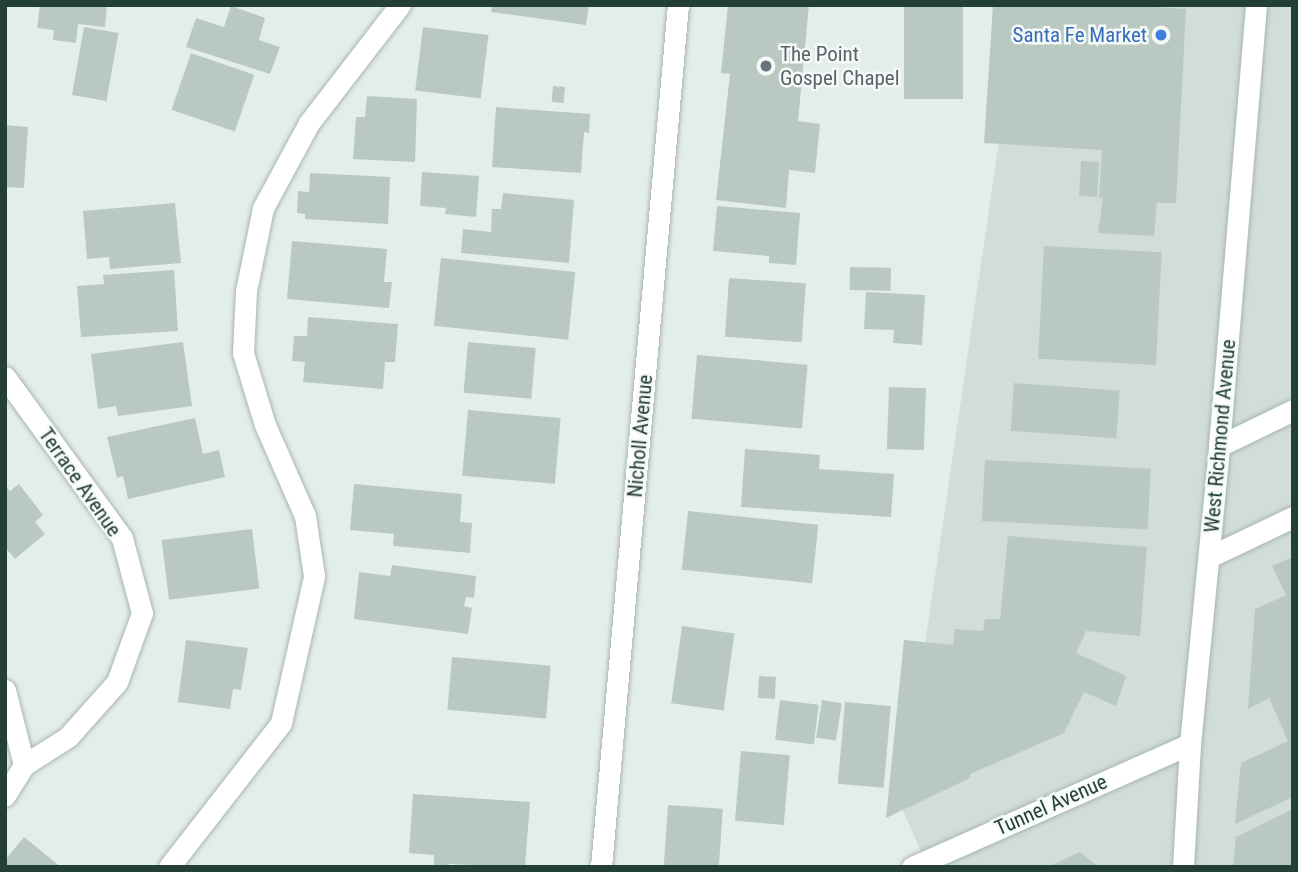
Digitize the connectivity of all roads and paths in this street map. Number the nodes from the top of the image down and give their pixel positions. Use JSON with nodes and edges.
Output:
{"nodes":[{"id":1,"x":400,"y":5,"type":"edge"},
{"id":2,"x":678,"y":5,"type":"edge"},
{"id":3,"x":1256,"y":5,"type":"edge"},
{"id":4,"x":5,"y":377,"type":"edge"},
{"id":5,"x":1293,"y":410,"type":"edge"},
{"id":6,"x":1219,"y":446,"type":"junction"},
{"id":7,"x":1293,"y":517,"type":"edge"},
{"id":8,"x":1209,"y":557,"type":"junction"},
{"id":9,"x":5,"y":690,"type":"edge"},
{"id":10,"x":1191,"y":744,"type":"junction"},
{"id":11,"x":24,"y":765,"type":"junction"},
{"id":12,"x":5,"y":795,"type":"edge"},
{"id":13,"x":169,"y":867,"type":"edge"},
{"id":14,"x":601,"y":867,"type":"edge"},
{"id":15,"x":912,"y":867,"type":"edge"},
{"id":16,"x":1183,"y":867,"type":"edge"}],
"edges":[{"from":1,"to":13,"type":"street"},
{"from":2,"to":14,"type":"street","name":"Nicholl Avenue"},
{"from":3,"to":6,"type":"street","name":"West Richmond Avenue"},
{"from":4,"to":11,"type":"street","name":"Terrace Avenue"},
{"from":5,"to":6,"type":"street"},
{"from":6,"to":8,"type":"street","name":"West Richmond Avenue"},
{"from":7,"to":8,"type":"street"},
{"from":8,"to":10,"type":"street","name":"West Richmond Avenue"},
{"from":9,"to":11,"type":"street"},
{"from":10,"to":15,"type":"street","name":"Tunnel Avenue"},
{"from":10,"to":16,"type":"street","name":"West Richmond Avenue"},
{"from":11,"to":12,"type":"street","name":"Terrace Avenue"}]}
